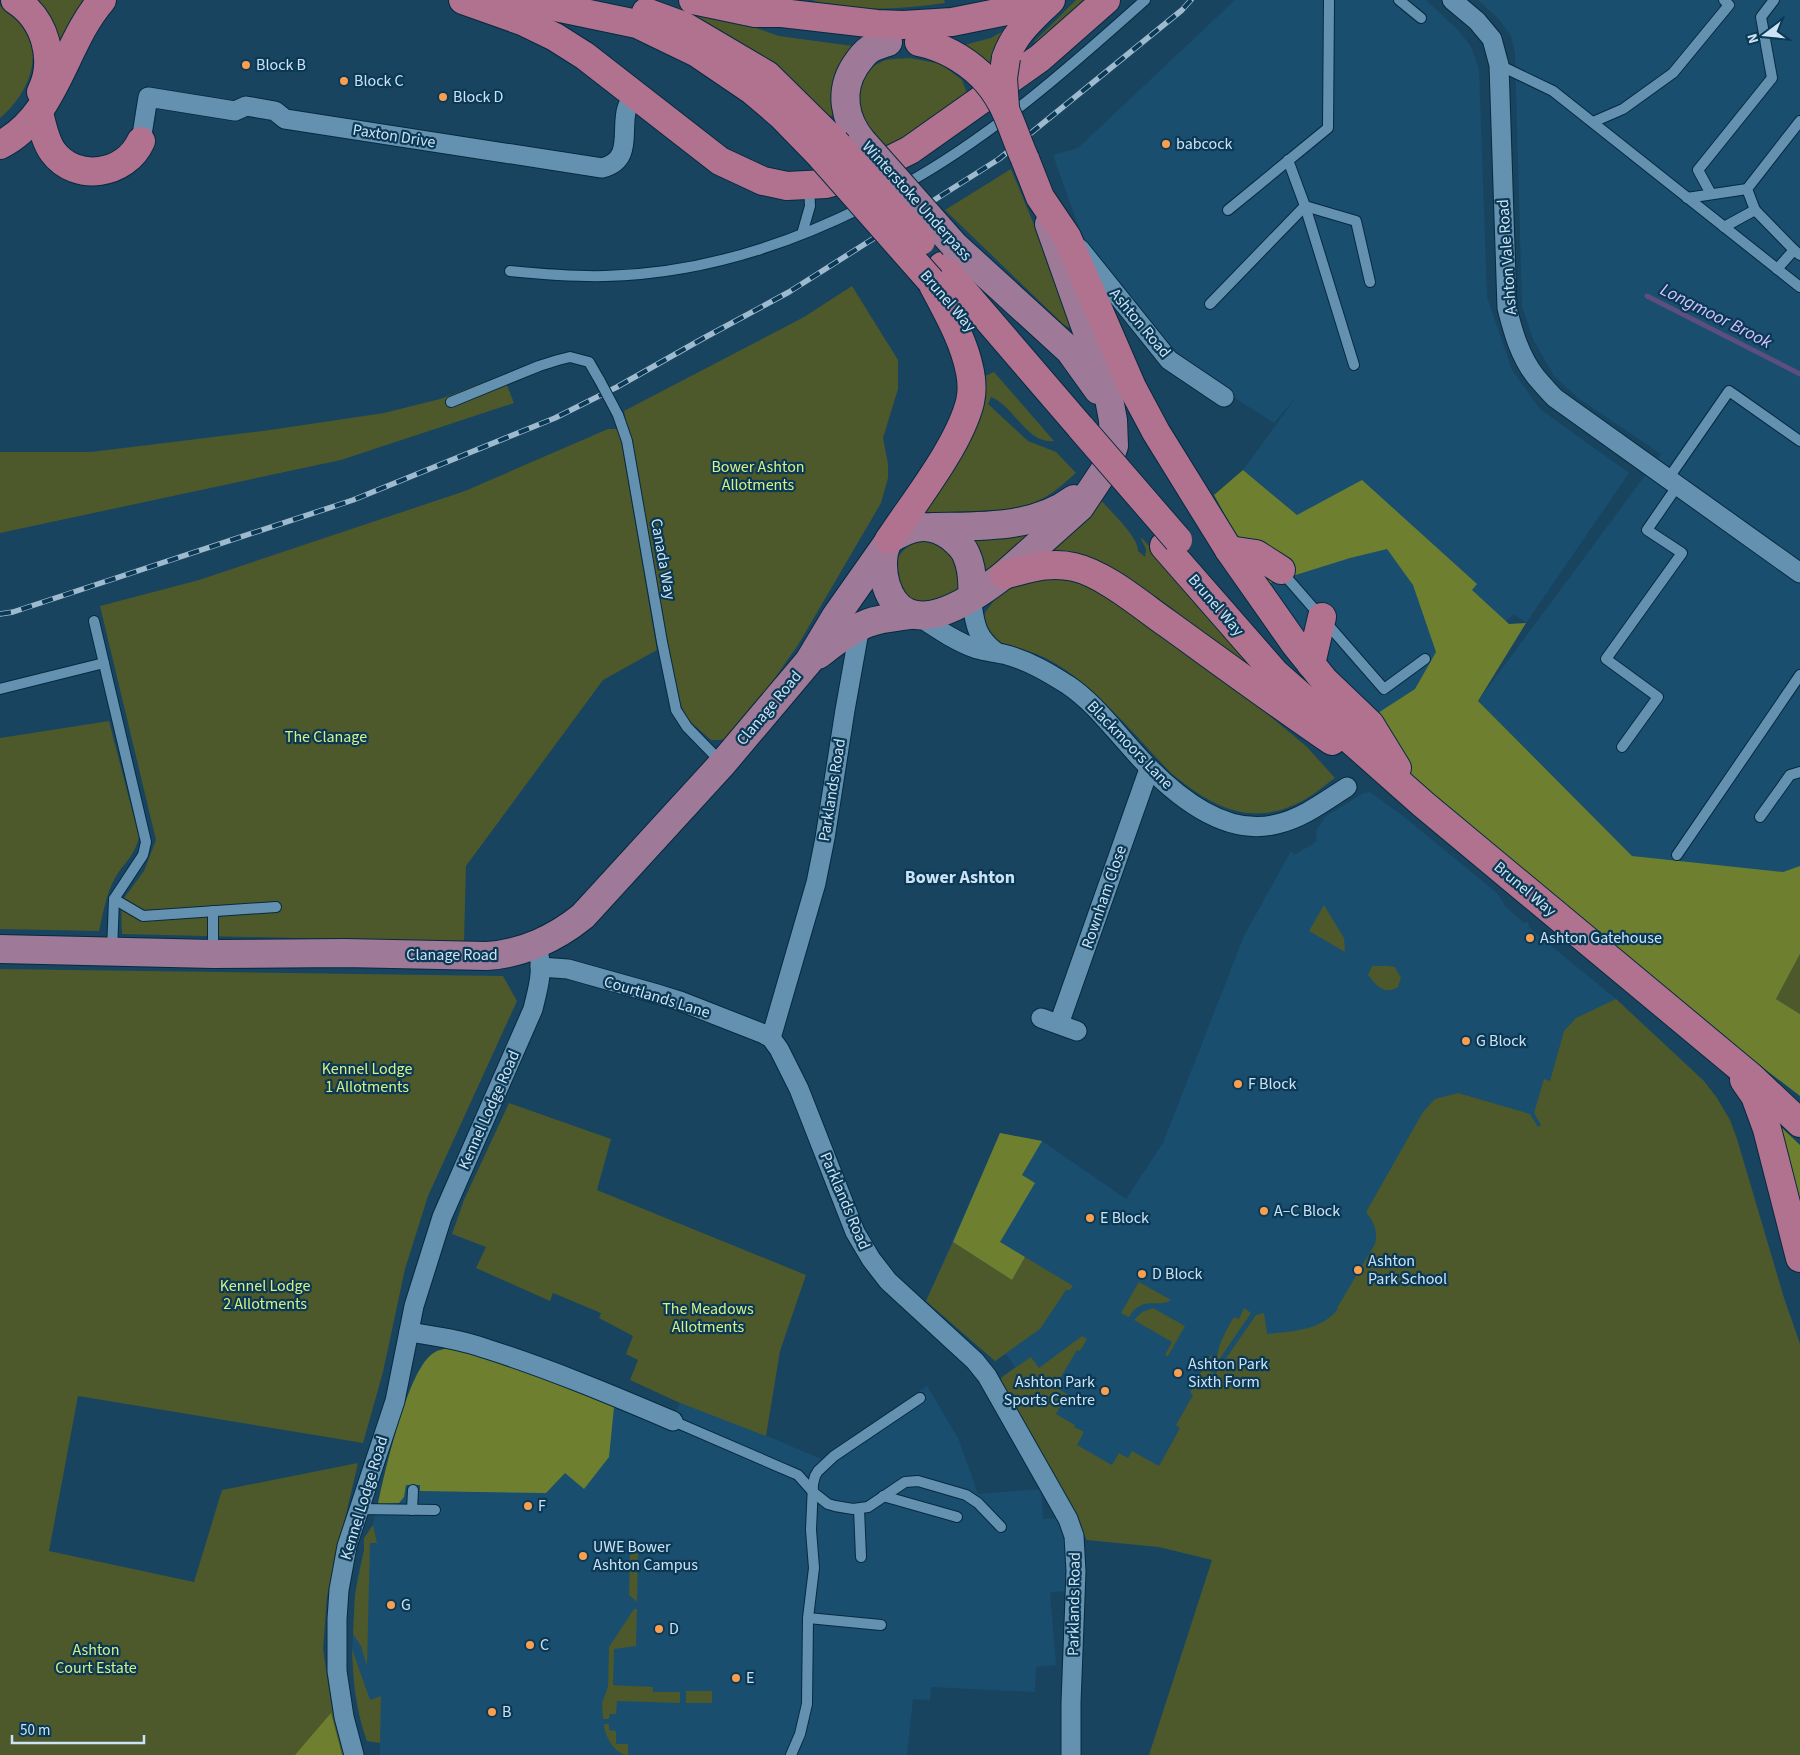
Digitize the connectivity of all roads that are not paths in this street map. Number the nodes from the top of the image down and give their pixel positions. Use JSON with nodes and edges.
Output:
{"nodes":[{"id":1,"x":15,"y":0,"type":"edge"},
{"id":2,"x":102,"y":0,"type":"edge"},
{"id":3,"x":463,"y":0,"type":"edge"},
{"id":4,"x":497,"y":0,"type":"edge"},
{"id":5,"x":614,"y":0,"type":"edge"},
{"id":6,"x":693,"y":0,"type":"edge"},
{"id":7,"x":1052,"y":0,"type":"edge"},
{"id":8,"x":1106,"y":0,"type":"edge"},
{"id":9,"x":1145,"y":0,"type":"edge"},
{"id":10,"x":1328,"y":0,"type":"edge"},
{"id":11,"x":1399,"y":0,"type":"edge"},
{"id":12,"x":1452,"y":0,"type":"edge"},
{"id":13,"x":1724,"y":0,"type":"edge"},
{"id":14,"x":1774,"y":0,"type":"edge"},
{"id":15,"x":1026,"y":4,"type":"edge"},
{"id":16,"x":755,"y":13,"type":"junction"},
{"id":17,"x":1421,"y":18,"type":"dead end"},
{"id":18,"x":888,"y":42,"type":"junction"},
{"id":19,"x":919,"y":42,"type":"junction"},
{"id":20,"x":1499,"y":65,"type":"junction"},
{"id":21,"x":636,"y":95,"type":"junction"},
{"id":22,"x":1005,"y":107,"type":"junction"},
{"id":23,"x":38,"y":112,"type":"junction"},
{"id":24,"x":1800,"y":121,"type":"edge"},
{"id":25,"x":1593,"y":122,"type":"junction"},
{"id":26,"x":0,"y":140,"type":"edge"},
{"id":27,"x":141,"y":141,"type":"joint"},
{"id":28,"x":0,"y":145,"type":"edge"},
{"id":29,"x":827,"y":148,"type":"junction"},
{"id":30,"x":1288,"y":160,"type":"junction"},
{"id":31,"x":809,"y":185,"type":"junction"},
{"id":32,"x":1747,"y":189,"type":"junction"},
{"id":33,"x":1711,"y":194,"type":"junction"},
{"id":34,"x":1040,"y":197,"type":"junction"},
{"id":35,"x":1687,"y":198,"type":"junction"},
{"id":36,"x":1305,"y":206,"type":"junction"},
{"id":37,"x":1228,"y":210,"type":"dead end"},
{"id":38,"x":1755,"y":210,"type":"junction"},
{"id":39,"x":1724,"y":226,"type":"junction"},
{"id":40,"x":802,"y":234,"type":"junction"},
{"id":41,"x":1067,"y":237,"type":"junction"},
{"id":42,"x":1797,"y":252,"type":"edge"},
{"id":43,"x":942,"y":264,"type":"junction"},
{"id":44,"x":1777,"y":269,"type":"junction"},
{"id":45,"x":510,"y":271,"type":"dead end"},
{"id":46,"x":1370,"y":282,"type":"dead end"},
{"id":47,"x":1800,"y":287,"type":"edge"},
{"id":48,"x":1210,"y":304,"type":"dead end"},
{"id":49,"x":1354,"y":365,"type":"dead end"},
{"id":50,"x":1224,"y":397,"type":"dead end"},
{"id":51,"x":451,"y":402,"type":"dead end"},
{"id":52,"x":1113,"y":420,"type":"junction"},
{"id":53,"x":1800,"y":441,"type":"edge"},
{"id":54,"x":1673,"y":482,"type":"junction"},
{"id":55,"x":1095,"y":483,"type":"junction"},
{"id":56,"x":932,"y":527,"type":"junction"},
{"id":57,"x":888,"y":542,"type":"junction"},
{"id":58,"x":1229,"y":550,"type":"junction"},
{"id":59,"x":1281,"y":570,"type":"joint"},
{"id":60,"x":1800,"y":572,"type":"edge"},
{"id":61,"x":1004,"y":575,"type":"junction"},
{"id":62,"x":972,"y":598,"type":"junction"},
{"id":63,"x":914,"y":615,"type":"junction"},
{"id":64,"x":1322,"y":617,"type":"junction"},
{"id":65,"x":94,"y":621,"type":"dead end"},
{"id":66,"x":860,"y":626,"type":"junction"},
{"id":67,"x":996,"y":652,"type":"junction"},
{"id":68,"x":1425,"y":659,"type":"dead end"},
{"id":69,"x":809,"y":661,"type":"junction"},
{"id":70,"x":104,"y":664,"type":"junction"},
{"id":71,"x":1311,"y":664,"type":"junction"},
{"id":72,"x":1800,"y":675,"type":"edge"},
{"id":73,"x":0,"y":689,"type":"edge"},
{"id":74,"x":1622,"y":747,"type":"dead end"},
{"id":75,"x":723,"y":763,"type":"junction"},
{"id":76,"x":1149,"y":769,"type":"junction"},
{"id":77,"x":1800,"y":772,"type":"edge"},
{"id":78,"x":1347,"y":787,"type":"dead end"},
{"id":79,"x":1418,"y":798,"type":"junction"},
{"id":80,"x":1760,"y":817,"type":"dead end"},
{"id":81,"x":1677,"y":855,"type":"dead end"},
{"id":82,"x":114,"y":899,"type":"junction"},
{"id":83,"x":276,"y":907,"type":"dead end"},
{"id":84,"x":213,"y":911,"type":"junction"},
{"id":85,"x":0,"y":949,"type":"edge"},
{"id":86,"x":112,"y":952,"type":"junction"},
{"id":87,"x":213,"y":954,"type":"junction"},
{"id":88,"x":538,"y":956,"type":"junction"},
{"id":89,"x":1077,"y":1031,"type":"dead end"},
{"id":90,"x":771,"y":1038,"type":"junction"},
{"id":91,"x":1728,"y":1058,"type":"junction"},
{"id":92,"x":1750,"y":1076,"type":"junction"},
{"id":93,"x":1800,"y":1110,"type":"edge"},
{"id":94,"x":1800,"y":1123,"type":"edge"},
{"id":95,"x":1800,"y":1258,"type":"edge"},
{"id":96,"x":409,"y":1332,"type":"junction"},
{"id":97,"x":920,"y":1398,"type":"dead end"},
{"id":98,"x":673,"y":1421,"type":"joint"},
{"id":99,"x":413,"y":1490,"type":"dead end"},
{"id":100,"x":814,"y":1493,"type":"junction"},
{"id":101,"x":883,"y":1496,"type":"junction"},
{"id":102,"x":859,"y":1508,"type":"junction"},
{"id":103,"x":358,"y":1509,"type":"junction"},
{"id":104,"x":412,"y":1510,"type":"junction"},
{"id":105,"x":435,"y":1510,"type":"dead end"},
{"id":106,"x":957,"y":1517,"type":"dead end"},
{"id":107,"x":1001,"y":1527,"type":"dead end"},
{"id":108,"x":861,"y":1557,"type":"dead end"},
{"id":109,"x":808,"y":1618,"type":"junction"},
{"id":110,"x":881,"y":1625,"type":"dead end"},
{"id":111,"x":354,"y":1755,"type":"edge"},
{"id":112,"x":791,"y":1755,"type":"edge"},
{"id":113,"x":1072,"y":1755,"type":"edge"}],
"edges":[{"from":1,"to":26,"type":"highway"},
{"from":2,"to":23,"type":"highway"},
{"from":3,"to":21,"type":"highway"},
{"from":4,"to":29,"type":"highway","name":"Brunel Way"},
{"from":5,"to":29,"type":"highway","name":"Brunel Way"},
{"from":6,"to":16,"type":"highway"},
{"from":7,"to":22,"type":"highway","bridge":true},
{"from":8,"to":31,"type":"highway"},
{"from":9,"to":40,"type":"lane"},
{"from":10,"to":30,"type":"lane"},
{"from":11,"to":17,"type":"lane"},
{"from":12,"to":20,"type":"street","name":"Ashton Vale Road"},
{"from":13,"to":25,"type":"lane"},
{"from":14,"to":33,"type":"lane"},
{"from":15,"to":16,"type":"highway"},
{"from":15,"to":19,"type":"highway"},
{"from":16,"to":18,"type":"highway"},
{"from":18,"to":19,"type":"highway"},
{"from":18,"to":43,"type":"main road","name":"Winterstoke Underpass","bridge":true},
{"from":19,"to":22,"type":"highway","bridge":true},
{"from":20,"to":25,"type":"lane"},
{"from":20,"to":54,"type":"street","name":"Ashton Vale Road"},
{"from":21,"to":27,"type":"street","name":"Paxton Drive"},
{"from":21,"to":31,"type":"highway"},
{"from":22,"to":34,"type":"highway","name":"Winterstoke Underpass","bridge":true},
{"from":23,"to":27,"type":"highway"},
{"from":23,"to":28,"type":"highway"},
{"from":24,"to":32,"type":"lane"},
{"from":25,"to":35,"type":"lane"},
{"from":29,"to":43,"type":"highway","name":"Brunel Way","bridge":true},
{"from":30,"to":36,"type":"lane"},
{"from":30,"to":37,"type":"lane"},
{"from":31,"to":40,"type":"lane"},
{"from":32,"to":33,"type":"lane"},
{"from":32,"to":38,"type":"lane"},
{"from":33,"to":35,"type":"lane"},
{"from":34,"to":41,"type":"highway"},
{"from":34,"to":52,"type":"main road","name":"Winterstoke Underpass"},
{"from":35,"to":39,"type":"lane"},
{"from":36,"to":46,"type":"lane"},
{"from":36,"to":48,"type":"lane"},
{"from":36,"to":49,"type":"lane"},
{"from":38,"to":39,"type":"lane"},
{"from":38,"to":42,"type":"lane"},
{"from":39,"to":44,"type":"lane"},
{"from":40,"to":45,"type":"lane"},
{"from":41,"to":50,"type":"street","name":"Ashton Road"},
{"from":41,"to":58,"type":"highway"},
{"from":42,"to":44,"type":"lane"},
{"from":43,"to":52,"type":"main road","name":"Winterstoke Underpass"},
{"from":43,"to":57,"type":"highway"},
{"from":43,"to":79,"type":"highway","name":"Brunel Way"},
{"from":44,"to":47,"type":"lane"},
{"from":51,"to":75,"type":"lane","name":"Canada Way","bridge":true},
{"from":52,"to":55,"type":"main road","name":"Winterstoke Underpass"},
{"from":53,"to":54,"type":"lane"},
{"from":54,"to":60,"type":"street","name":"Ashton Vale Road"},
{"from":54,"to":74,"type":"lane"},
{"from":55,"to":56,"type":"main road","name":"Winterstoke Underpass"},
{"from":55,"to":61,"type":"main road","name":"Winterstoke Underpass"},
{"from":56,"to":57,"type":"main road"},
{"from":56,"to":62,"type":"main road"},
{"from":57,"to":63,"type":"main road"},
{"from":57,"to":69,"type":"main road","name":"Clanage Road"},
{"from":58,"to":59,"type":"highway"},
{"from":58,"to":71,"type":"highway"},
{"from":59,"to":64,"type":"lane"},
{"from":61,"to":62,"type":"main road","name":"Winterstoke Underpass"},
{"from":61,"to":79,"type":"highway"},
{"from":62,"to":63,"type":"main road"},
{"from":62,"to":67,"type":"street","name":"Blackmoors Lane"},
{"from":63,"to":66,"type":"main road","name":"Clanage Road"},
{"from":63,"to":67,"type":"street","name":"Blackmoors Lane"},
{"from":64,"to":68,"type":"lane"},
{"from":64,"to":71,"type":"highway"},
{"from":65,"to":70,"type":"lane"},
{"from":66,"to":69,"type":"main road","name":"Clanage Road"},
{"from":66,"to":90,"type":"street","name":"Parklands Road"},
{"from":67,"to":76,"type":"street","name":"Blackmoors Lane"},
{"from":69,"to":75,"type":"main road","name":"Clanage Road"},
{"from":70,"to":73,"type":"lane"},
{"from":70,"to":82,"type":"lane"},
{"from":71,"to":79,"type":"highway"},
{"from":72,"to":81,"type":"lane"},
{"from":75,"to":88,"type":"main road","name":"Clanage Road"},
{"from":76,"to":78,"type":"street","name":"Blackmoors Lane"},
{"from":76,"to":89,"type":"street","name":"Rownham Close"},
{"from":77,"to":80,"type":"lane"},
{"from":79,"to":91,"type":"highway","name":"Brunel Way"},
{"from":82,"to":84,"type":"lane"},
{"from":82,"to":86,"type":"lane"},
{"from":83,"to":84,"type":"lane"},
{"from":84,"to":87,"type":"lane"},
{"from":85,"to":86,"type":"main road","name":"Clanage Road"},
{"from":86,"to":87,"type":"main road","name":"Clanage Road"},
{"from":87,"to":88,"type":"main road","name":"Clanage Road"},
{"from":88,"to":90,"type":"street","name":"Courtlands Lane"},
{"from":88,"to":96,"type":"street","name":"Kennel Lodge Road"},
{"from":90,"to":113,"type":"street","name":"Parklands Road"},
{"from":91,"to":92,"type":"highway","name":"Brunel Way"},
{"from":91,"to":95,"type":"highway"},
{"from":92,"to":93,"type":"highway"},
{"from":92,"to":94,"type":"highway"},
{"from":96,"to":98,"type":"street"},
{"from":96,"to":103,"type":"street","name":"Kennel Lodge Road"},
{"from":97,"to":100,"type":"lane"},
{"from":98,"to":100,"type":"lane"},
{"from":99,"to":104,"type":"lane"},
{"from":100,"to":102,"type":"lane"},
{"from":100,"to":109,"type":"lane"},
{"from":101,"to":102,"type":"lane"},
{"from":101,"to":106,"type":"lane"},
{"from":101,"to":107,"type":"lane"},
{"from":102,"to":108,"type":"lane"},
{"from":103,"to":104,"type":"lane"},
{"from":103,"to":111,"type":"street","name":"Kennel Lodge Road"},
{"from":104,"to":105,"type":"lane"},
{"from":109,"to":110,"type":"lane"},
{"from":109,"to":112,"type":"lane"}]}
